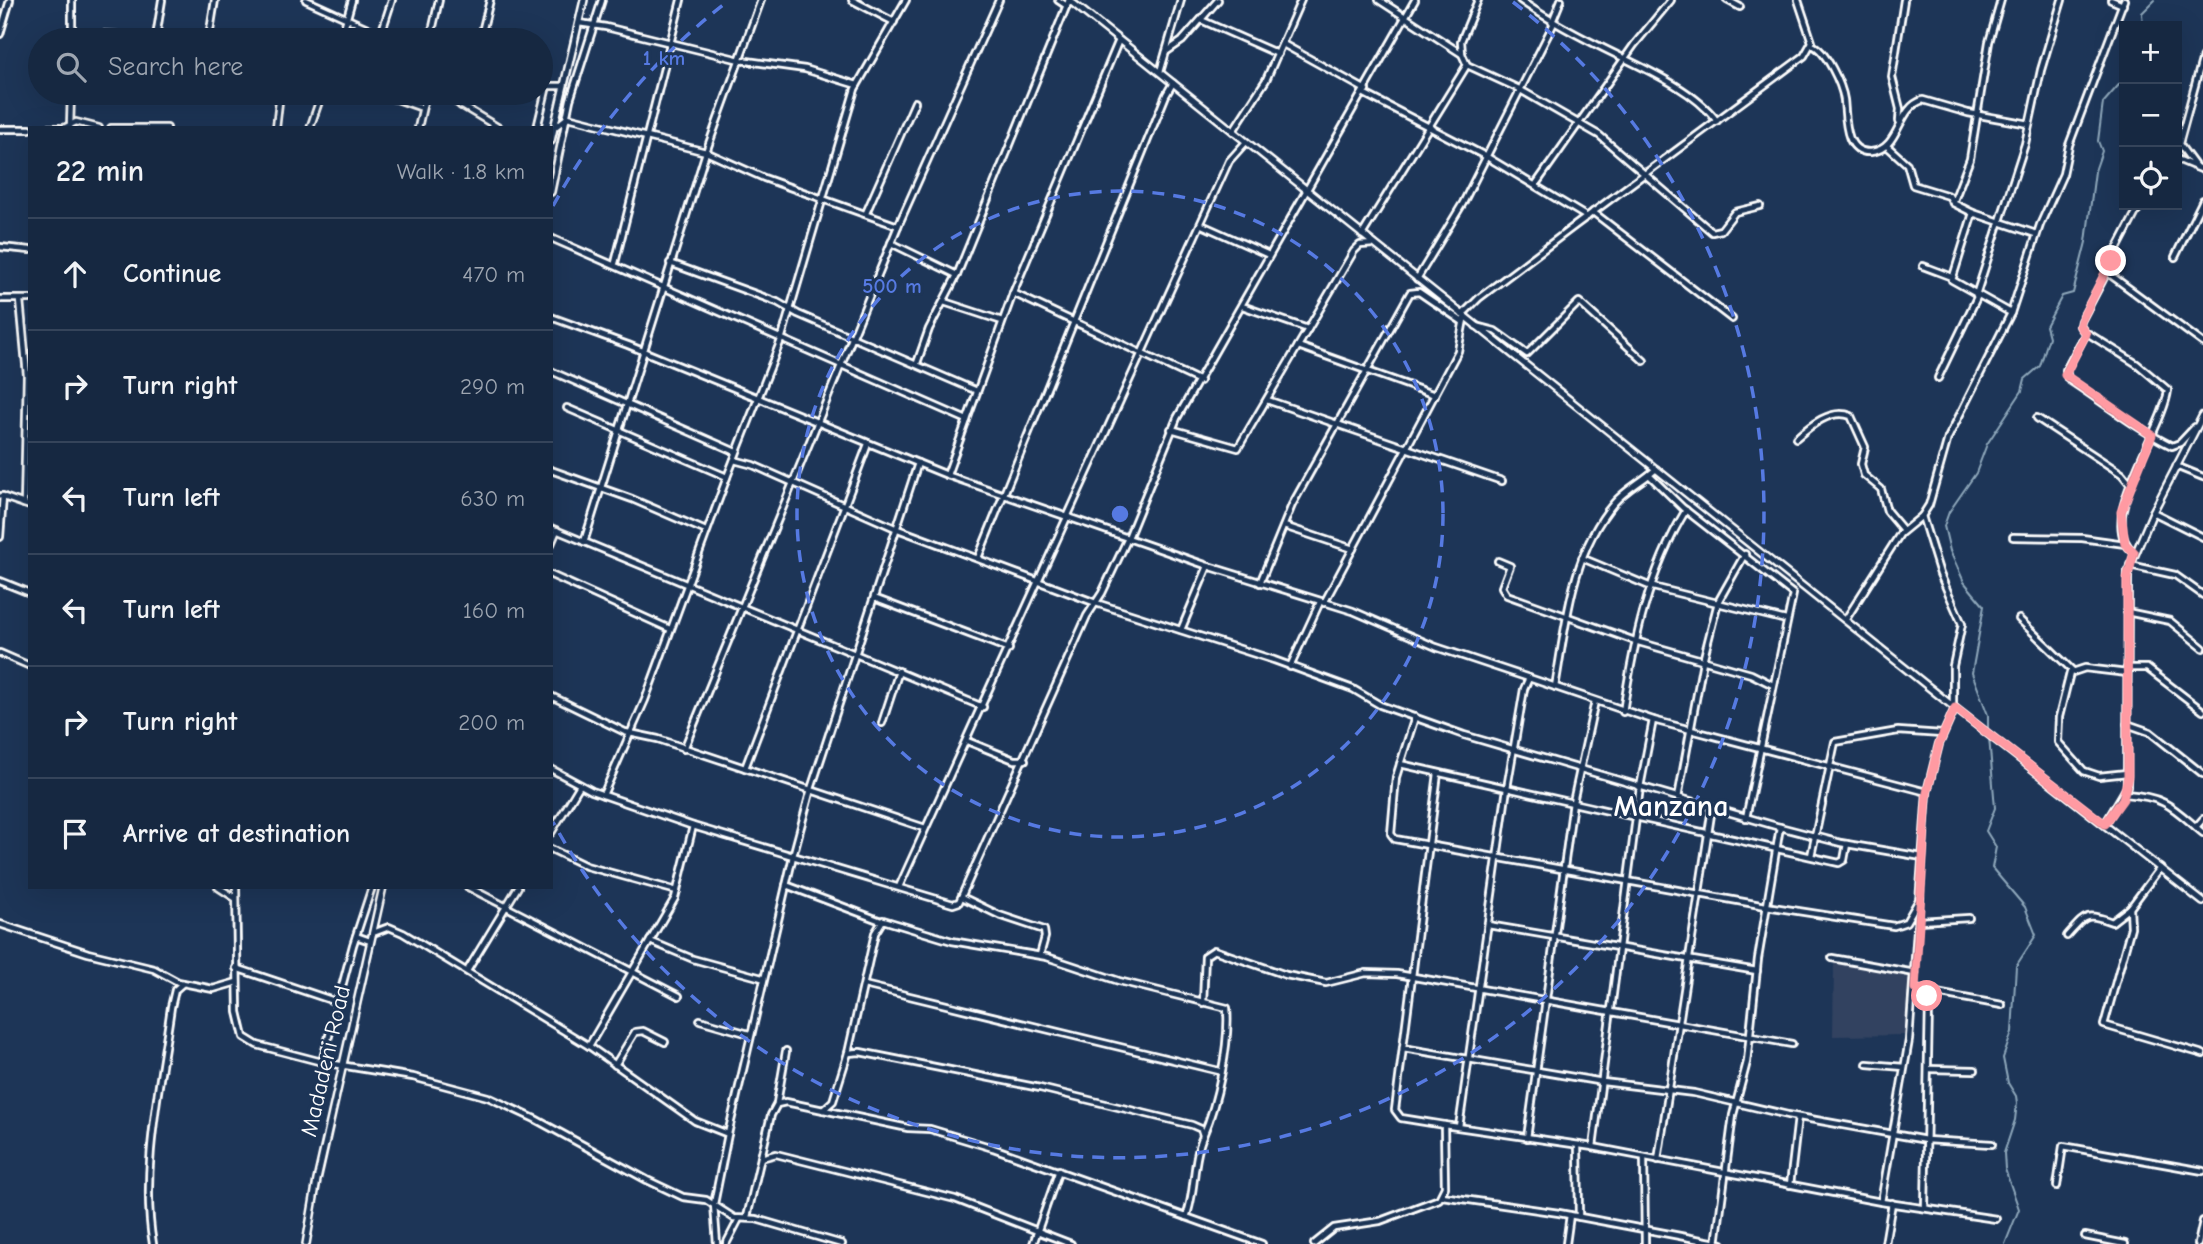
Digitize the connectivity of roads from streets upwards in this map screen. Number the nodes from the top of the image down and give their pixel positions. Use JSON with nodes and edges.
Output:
{"nodes":[{"id":1,"x":10,"y":0,"type":"edge"},
{"id":2,"x":72,"y":0,"type":"edge"},
{"id":3,"x":162,"y":0,"type":"edge"},
{"id":4,"x":215,"y":0,"type":"edge"},
{"id":5,"x":306,"y":0,"type":"edge"},
{"id":6,"x":352,"y":0,"type":"edge"},
{"id":7,"x":392,"y":0,"type":"edge"},
{"id":8,"x":439,"y":0,"type":"edge"},
{"id":9,"x":490,"y":0,"type":"edge"},
{"id":10,"x":584,"y":0,"type":"edge"},
{"id":11,"x":602,"y":0,"type":"edge"},
{"id":12,"x":681,"y":0,"type":"edge"},
{"id":13,"x":761,"y":0,"type":"edge"},
{"id":14,"x":854,"y":0,"type":"edge"},
{"id":15,"x":906,"y":0,"type":"edge"},
{"id":16,"x":999,"y":0,"type":"edge"},
{"id":17,"x":1058,"y":0,"type":"edge"},
{"id":18,"x":1217,"y":0,"type":"edge"},
{"id":19,"x":1301,"y":0,"type":"edge"},
{"id":20,"x":1378,"y":0,"type":"edge"},
{"id":21,"x":1415,"y":0,"type":"edge"},
{"id":22,"x":1478,"y":0,"type":"edge"},
{"id":23,"x":1520,"y":0,"type":"edge"},
{"id":24,"x":1561,"y":0,"type":"edge"},
{"id":25,"x":1671,"y":0,"type":"edge"},
{"id":26,"x":1727,"y":0,"type":"edge"},
{"id":27,"x":1798,"y":0,"type":"edge"},
{"id":28,"x":1904,"y":0,"type":"edge"},
{"id":29,"x":2001,"y":0,"type":"edge"},
{"id":30,"x":2062,"y":0,"type":"edge"},
{"id":31,"x":2111,"y":0,"type":"edge"},
{"id":32,"x":1180,"y":1,"type":"edge"},
{"id":33,"x":1068,"y":2,"type":"edge"},
{"id":34,"x":2123,"y":2,"type":"edge"},
{"id":35,"x":1740,"y":7,"type":"dead end"},
{"id":36,"x":1407,"y":17,"type":"junction"},
{"id":37,"x":347,"y":19,"type":"junction"},
{"id":38,"x":1201,"y":20,"type":"junction"},
{"id":39,"x":894,"y":22,"type":"junction"},
{"id":40,"x":1553,"y":22,"type":"junction"},
{"id":41,"x":579,"y":23,"type":"junction"},
{"id":42,"x":595,"y":25,"type":"junction"},
{"id":43,"x":72,"y":28,"type":"edge"},
{"id":44,"x":157,"y":28,"type":"edge"},
{"id":45,"x":211,"y":28,"type":"edge"},
{"id":46,"x":344,"y":28,"type":"edge"},
{"id":47,"x":367,"y":28,"type":"edge"},
{"id":48,"x":383,"y":28,"type":"edge"},
{"id":49,"x":433,"y":28,"type":"edge"},
{"id":50,"x":483,"y":28,"type":"edge"},
{"id":51,"x":0,"y":34,"type":"edge"},
{"id":52,"x":1119,"y":40,"type":"junction"},
{"id":53,"x":670,"y":42,"type":"junction"},
{"id":54,"x":1283,"y":44,"type":"junction"},
{"id":55,"x":1812,"y":45,"type":"junction"},
{"id":56,"x":1165,"y":52,"type":"junction"},
{"id":57,"x":1278,"y":54,"type":"junction"},
{"id":58,"x":1462,"y":54,"type":"junction"},
{"id":59,"x":2203,"y":56,"type":"edge"},
{"id":60,"x":1626,"y":59,"type":"junction"},
{"id":61,"x":740,"y":60,"type":"junction"},
{"id":62,"x":1467,"y":65,"type":"junction"},
{"id":63,"x":1160,"y":72,"type":"junction"},
{"id":64,"x":553,"y":83,"type":"edge"},
{"id":65,"x":1173,"y":83,"type":"junction"},
{"id":66,"x":857,"y":85,"type":"junction"},
{"id":67,"x":564,"y":86,"type":"junction"},
{"id":68,"x":1518,"y":88,"type":"junction"},
{"id":69,"x":1365,"y":92,"type":"junction"},
{"id":70,"x":560,"y":102,"type":"junction"},
{"id":71,"x":915,"y":102,"type":"dead end"},
{"id":72,"x":69,"y":105,"type":"edge"},
{"id":73,"x":278,"y":105,"type":"edge"},
{"id":74,"x":318,"y":105,"type":"edge"},
{"id":75,"x":410,"y":105,"type":"edge"},
{"id":76,"x":423,"y":105,"type":"edge"},
{"id":77,"x":542,"y":105,"type":"edge"},
{"id":78,"x":461,"y":106,"type":"edge"},
{"id":79,"x":422,"y":108,"type":"junction"},
{"id":80,"x":1978,"y":115,"type":"junction"},
{"id":81,"x":568,"y":117,"type":"junction"},
{"id":82,"x":1717,"y":121,"type":"junction"},
{"id":83,"x":1580,"y":123,"type":"junction"},
{"id":84,"x":2029,"y":124,"type":"junction"},
{"id":85,"x":1899,"y":125,"type":"junction"},
{"id":86,"x":66,"y":126,"type":"edge"},
{"id":87,"x":68,"y":126,"type":"edge"},
{"id":88,"x":91,"y":126,"type":"edge"},
{"id":89,"x":275,"y":126,"type":"edge"},
{"id":90,"x":311,"y":126,"type":"edge"},
{"id":91,"x":418,"y":126,"type":"edge"},
{"id":92,"x":496,"y":126,"type":"edge"},
{"id":93,"x":537,"y":126,"type":"edge"},
{"id":94,"x":0,"y":129,"type":"edge"},
{"id":95,"x":28,"y":129,"type":"edge"},
{"id":96,"x":1430,"y":129,"type":"junction"},
{"id":97,"x":553,"y":131,"type":"edge"},
{"id":98,"x":1233,"y":131,"type":"junction"},
{"id":99,"x":647,"y":136,"type":"junction"},
{"id":100,"x":1245,"y":142,"type":"junction"},
{"id":101,"x":1887,"y":146,"type":"junction"},
{"id":102,"x":706,"y":152,"type":"junction"},
{"id":103,"x":1487,"y":157,"type":"junction"},
{"id":104,"x":2182,"y":161,"type":"edge"},
{"id":105,"x":2196,"y":167,"type":"junction"},
{"id":106,"x":2203,"y":170,"type":"edge"},
{"id":107,"x":1644,"y":175,"type":"junction"},
{"id":108,"x":553,"y":182,"type":"edge"},
{"id":109,"x":1536,"y":184,"type":"junction"},
{"id":110,"x":1306,"y":189,"type":"junction"},
{"id":111,"x":823,"y":199,"type":"junction"},
{"id":112,"x":2203,"y":200,"type":"edge"},
{"id":113,"x":1953,"y":203,"type":"junction"},
{"id":114,"x":1760,"y":206,"type":"dead end"},
{"id":115,"x":2138,"y":210,"type":"edge"},
{"id":116,"x":1593,"y":212,"type":"junction"},
{"id":117,"x":866,"y":213,"type":"junction"},
{"id":118,"x":1973,"y":213,"type":"junction"},
{"id":119,"x":1587,"y":217,"type":"junction"},
{"id":120,"x":2000,"y":222,"type":"junction"},
{"id":121,"x":1202,"y":225,"type":"junction"},
{"id":122,"x":898,"y":226,"type":"junction"},
{"id":123,"x":2036,"y":234,"type":"junction"},
{"id":124,"x":1362,"y":235,"type":"junction"},
{"id":125,"x":553,"y":239,"type":"edge"},
{"id":126,"x":891,"y":243,"type":"junction"},
{"id":127,"x":1374,"y":244,"type":"junction"},
{"id":128,"x":0,"y":247,"type":"edge"},
{"id":129,"x":28,"y":250,"type":"edge"},
{"id":130,"x":1269,"y":256,"type":"junction"},
{"id":131,"x":2175,"y":257,"type":"dead end"},
{"id":132,"x":615,"y":263,"type":"junction"},
{"id":133,"x":670,"y":263,"type":"junction"},
{"id":134,"x":1923,"y":266,"type":"dead end"},
{"id":135,"x":2107,"y":271,"type":"junction"},
{"id":136,"x":957,"y":275,"type":"junction"},
{"id":137,"x":1952,"y":277,"type":"junction"},
{"id":138,"x":1417,"y":279,"type":"junction"},
{"id":139,"x":663,"y":285,"type":"junction"},
{"id":140,"x":1013,"y":293,"type":"junction"},
{"id":141,"x":1977,"y":295,"type":"junction"},
{"id":142,"x":0,"y":299,"type":"edge"},
{"id":143,"x":28,"y":299,"type":"edge"},
{"id":144,"x":20,"y":300,"type":"junction"},
{"id":145,"x":944,"y":302,"type":"junction"},
{"id":146,"x":1242,"y":306,"type":"junction"},
{"id":147,"x":791,"y":310,"type":"junction"},
{"id":148,"x":2011,"y":313,"type":"junction"},
{"id":149,"x":553,"y":318,"type":"edge"},
{"id":150,"x":1463,"y":318,"type":"junction"},
{"id":151,"x":1732,"y":319,"type":"dead end"},
{"id":152,"x":1074,"y":320,"type":"junction"},
{"id":153,"x":1002,"y":321,"type":"junction"},
{"id":154,"x":1476,"y":326,"type":"junction"},
{"id":155,"x":1308,"y":329,"type":"junction"},
{"id":156,"x":2086,"y":334,"type":"junction"},
{"id":157,"x":854,"y":337,"type":"junction"},
{"id":158,"x":781,"y":340,"type":"junction"},
{"id":159,"x":2203,"y":343,"type":"edge"},
{"id":160,"x":1297,"y":346,"type":"junction"},
{"id":161,"x":1144,"y":352,"type":"junction"},
{"id":162,"x":643,"y":353,"type":"junction"},
{"id":163,"x":1644,"y":361,"type":"dead end"},
{"id":164,"x":917,"y":363,"type":"junction"},
{"id":165,"x":842,"y":366,"type":"junction"},
{"id":166,"x":1366,"y":371,"type":"junction"},
{"id":167,"x":553,"y":372,"type":"edge"},
{"id":168,"x":1938,"y":377,"type":"dead end"},
{"id":169,"x":1200,"y":381,"type":"junction"},
{"id":170,"x":977,"y":391,"type":"junction"},
{"id":171,"x":1435,"y":395,"type":"junction"},
{"id":172,"x":758,"y":400,"type":"junction"},
{"id":173,"x":1267,"y":400,"type":"junction"},
{"id":174,"x":625,"y":405,"type":"junction"},
{"id":175,"x":567,"y":408,"type":"dead end"},
{"id":176,"x":2203,"y":415,"type":"edge"},
{"id":177,"x":2037,"y":418,"type":"dead end"},
{"id":178,"x":967,"y":419,"type":"junction"},
{"id":179,"x":1338,"y":423,"type":"junction"},
{"id":180,"x":818,"y":425,"type":"junction"},
{"id":181,"x":2195,"y":426,"type":"junction"},
{"id":182,"x":1171,"y":429,"type":"junction"},
{"id":183,"x":616,"y":432,"type":"junction"},
{"id":184,"x":2152,"y":435,"type":"junction"},
{"id":185,"x":1796,"y":438,"type":"dead end"},
{"id":186,"x":868,"y":444,"type":"junction"},
{"id":187,"x":1407,"y":446,"type":"junction"},
{"id":188,"x":737,"y":452,"type":"junction"},
{"id":189,"x":734,"y":460,"type":"junction"},
{"id":190,"x":918,"y":463,"type":"junction"},
{"id":191,"x":2175,"y":466,"type":"junction"},
{"id":192,"x":1657,"y":469,"type":"junction"},
{"id":193,"x":553,"y":471,"type":"edge"},
{"id":194,"x":947,"y":475,"type":"junction"},
{"id":195,"x":1649,"y":475,"type":"junction"},
{"id":196,"x":727,"y":477,"type":"junction"},
{"id":197,"x":2203,"y":477,"type":"edge"},
{"id":198,"x":1502,"y":481,"type":"dead end"},
{"id":199,"x":793,"y":484,"type":"junction"},
{"id":200,"x":2131,"y":486,"type":"junction"},
{"id":201,"x":600,"y":489,"type":"junction"},
{"id":202,"x":1003,"y":494,"type":"junction"},
{"id":203,"x":1,"y":496,"type":"edge"},
{"id":204,"x":27,"y":505,"type":"edge"},
{"id":205,"x":845,"y":507,"type":"junction"},
{"id":206,"x":1686,"y":510,"type":"junction"},
{"id":207,"x":2153,"y":512,"type":"junction"},
{"id":208,"x":1922,"y":516,"type":"junction"},
{"id":209,"x":1069,"y":518,"type":"junction"},
{"id":210,"x":1284,"y":526,"type":"junction"},
{"id":211,"x":895,"y":528,"type":"junction"},
{"id":212,"x":554,"y":529,"type":"edge"},
{"id":213,"x":1903,"y":530,"type":"junction"},
{"id":214,"x":706,"y":531,"type":"junction"},
{"id":215,"x":0,"y":537,"type":"edge"},
{"id":216,"x":2014,"y":537,"type":"dead end"},
{"id":217,"x":2203,"y":537,"type":"edge"},
{"id":218,"x":1128,"y":538,"type":"junction"},
{"id":219,"x":584,"y":542,"type":"junction"},
{"id":220,"x":2125,"y":544,"type":"junction"},
{"id":221,"x":1353,"y":549,"type":"junction"},
{"id":222,"x":2134,"y":552,"type":"junction"},
{"id":223,"x":1745,"y":554,"type":"junction"},
{"id":224,"x":978,"y":558,"type":"junction"},
{"id":225,"x":1582,"y":558,"type":"junction"},
{"id":226,"x":1498,"y":561,"type":"dead end"},
{"id":227,"x":2130,"y":565,"type":"junction"},
{"id":228,"x":1208,"y":566,"type":"junction"},
{"id":229,"x":553,"y":576,"type":"edge"},
{"id":230,"x":0,"y":581,"type":"edge"},
{"id":231,"x":1039,"y":582,"type":"junction"},
{"id":232,"x":1260,"y":583,"type":"junction"},
{"id":233,"x":686,"y":584,"type":"junction"},
{"id":234,"x":1649,"y":586,"type":"junction"},
{"id":235,"x":28,"y":592,"type":"edge"},
{"id":236,"x":2203,"y":595,"type":"edge"},
{"id":237,"x":874,"y":598,"type":"junction"},
{"id":238,"x":1322,"y":602,"type":"junction"},
{"id":239,"x":1718,"y":602,"type":"junction"},
{"id":240,"x":1096,"y":603,"type":"junction"},
{"id":241,"x":744,"y":607,"type":"junction"},
{"id":242,"x":2126,"y":612,"type":"junction"},
{"id":243,"x":1567,"y":615,"type":"junction"},
{"id":244,"x":1846,"y":619,"type":"junction"},
{"id":245,"x":2019,"y":619,"type":"dead end"},
{"id":246,"x":1786,"y":620,"type":"junction"},
{"id":247,"x":670,"y":629,"type":"junction"},
{"id":248,"x":798,"y":629,"type":"junction"},
{"id":249,"x":1181,"y":630,"type":"junction"},
{"id":250,"x":1634,"y":641,"type":"junction"},
{"id":251,"x":2203,"y":648,"type":"edge"},
{"id":252,"x":1009,"y":649,"type":"junction"},
{"id":253,"x":855,"y":652,"type":"junction"},
{"id":254,"x":0,"y":653,"type":"edge"},
{"id":255,"x":1703,"y":661,"type":"junction"},
{"id":256,"x":28,"y":665,"type":"edge"},
{"id":257,"x":1290,"y":667,"type":"junction"},
{"id":258,"x":2127,"y":670,"type":"junction"},
{"id":259,"x":899,"y":671,"type":"junction"},
{"id":260,"x":2073,"y":671,"type":"junction"},
{"id":261,"x":1529,"y":678,"type":"junction"},
{"id":262,"x":1773,"y":685,"type":"junction"},
{"id":263,"x":1555,"y":687,"type":"junction"},
{"id":264,"x":553,"y":697,"type":"edge"},
{"id":265,"x":1595,"y":701,"type":"junction"},
{"id":266,"x":983,"y":707,"type":"junction"},
{"id":267,"x":1954,"y":707,"type":"junction"},
{"id":268,"x":2203,"y":711,"type":"edge"},
{"id":269,"x":1623,"y":712,"type":"junction"},
{"id":270,"x":1415,"y":717,"type":"junction"},
{"id":271,"x":1653,"y":720,"type":"junction"},
{"id":272,"x":882,"y":723,"type":"dead end"},
{"id":273,"x":2127,"y":724,"type":"junction"},
{"id":274,"x":1691,"y":729,"type":"junction"},
{"id":275,"x":631,"y":733,"type":"junction"},
{"id":276,"x":1942,"y":733,"type":"junction"},
{"id":277,"x":967,"y":741,"type":"junction"},
{"id":278,"x":1513,"y":748,"type":"junction"},
{"id":279,"x":684,"y":749,"type":"junction"},
{"id":280,"x":1760,"y":751,"type":"junction"},
{"id":281,"x":1025,"y":760,"type":"junction"},
{"id":282,"x":1400,"y":764,"type":"junction"},
{"id":283,"x":745,"y":768,"type":"junction"},
{"id":284,"x":1579,"y":768,"type":"junction"},
{"id":285,"x":1829,"y":768,"type":"junction"},
{"id":286,"x":553,"y":770,"type":"edge"},
{"id":287,"x":1438,"y":773,"type":"junction"},
{"id":288,"x":2128,"y":773,"type":"junction"},
{"id":289,"x":2203,"y":774,"type":"edge"},
{"id":290,"x":580,"y":785,"type":"junction"},
{"id":291,"x":1640,"y":787,"type":"junction"},
{"id":292,"x":1507,"y":788,"type":"junction"},
{"id":293,"x":811,"y":789,"type":"junction"},
{"id":294,"x":1927,"y":793,"type":"junction"},
{"id":295,"x":2125,"y":794,"type":"junction"},
{"id":296,"x":603,"y":795,"type":"junction"},
{"id":297,"x":1678,"y":798,"type":"junction"},
{"id":298,"x":1573,"y":802,"type":"junction"},
{"id":299,"x":1712,"y":808,"type":"junction"},
{"id":300,"x":1636,"y":816,"type":"junction"},
{"id":301,"x":1746,"y":818,"type":"junction"},
{"id":302,"x":2203,"y":819,"type":"edge"},
{"id":303,"x":2105,"y":824,"type":"junction"},
{"id":304,"x":693,"y":826,"type":"junction"},
{"id":305,"x":1780,"y":827,"type":"junction"},
{"id":306,"x":2196,"y":827,"type":"junction"},
{"id":307,"x":925,"y":828,"type":"junction"},
{"id":308,"x":553,"y":830,"type":"edge"},
{"id":309,"x":1708,"y":832,"type":"junction"},
{"id":310,"x":2203,"y":833,"type":"edge"},
{"id":311,"x":1816,"y":836,"type":"junction"},
{"id":312,"x":1847,"y":844,"type":"junction"},
{"id":313,"x":1430,"y":845,"type":"junction"},
{"id":314,"x":1777,"y":849,"type":"junction"},
{"id":315,"x":553,"y":850,"type":"edge"},
{"id":316,"x":793,"y":856,"type":"junction"},
{"id":317,"x":1811,"y":856,"type":"junction"},
{"id":318,"x":1497,"y":857,"type":"junction"},
{"id":319,"x":1922,"y":857,"type":"junction"},
{"id":320,"x":2160,"y":868,"type":"junction"},
{"id":321,"x":1565,"y":869,"type":"junction"},
{"id":322,"x":1628,"y":880,"type":"junction"},
{"id":323,"x":786,"y":885,"type":"junction"},
{"id":324,"x":899,"y":887,"type":"junction"},
{"id":325,"x":221,"y":889,"type":"edge"},
{"id":326,"x":236,"y":889,"type":"edge"},
{"id":327,"x":371,"y":889,"type":"edge"},
{"id":328,"x":383,"y":889,"type":"edge"},
{"id":329,"x":472,"y":889,"type":"edge"},
{"id":330,"x":517,"y":889,"type":"edge"},
{"id":331,"x":677,"y":891,"type":"junction"},
{"id":332,"x":1697,"y":894,"type":"junction"},
{"id":333,"x":1921,"y":896,"type":"junction"},
{"id":334,"x":962,"y":897,"type":"junction"},
{"id":335,"x":235,"y":898,"type":"junction"},
{"id":336,"x":2203,"y":902,"type":"edge"},
{"id":337,"x":1766,"y":906,"type":"junction"},
{"id":338,"x":506,"y":907,"type":"junction"},
{"id":339,"x":2130,"y":908,"type":"junction"},
{"id":340,"x":1969,"y":918,"type":"dead end"},
{"id":341,"x":881,"y":921,"type":"junction"},
{"id":342,"x":1919,"y":921,"type":"junction"},
{"id":343,"x":0,"y":924,"type":"edge"},
{"id":344,"x":1488,"y":925,"type":"junction"},
{"id":345,"x":372,"y":934,"type":"junction"},
{"id":346,"x":356,"y":936,"type":"junction"},
{"id":347,"x":2067,"y":936,"type":"dead end"},
{"id":348,"x":1555,"y":937,"type":"junction"},
{"id":349,"x":370,"y":941,"type":"junction"},
{"id":350,"x":650,"y":941,"type":"junction"},
{"id":351,"x":1620,"y":946,"type":"junction"},
{"id":352,"x":1040,"y":955,"type":"junction"},
{"id":353,"x":1832,"y":958,"type":"dead end"},
{"id":354,"x":1687,"y":959,"type":"junction"},
{"id":355,"x":236,"y":968,"type":"junction"},
{"id":356,"x":467,"y":971,"type":"junction"},
{"id":357,"x":632,"y":971,"type":"junction"},
{"id":358,"x":1757,"y":971,"type":"junction"},
{"id":359,"x":1915,"y":973,"type":"junction"},
{"id":360,"x":1412,"y":977,"type":"junction"},
{"id":361,"x":762,"y":978,"type":"junction"},
{"id":362,"x":237,"y":982,"type":"junction"},
{"id":363,"x":183,"y":983,"type":"junction"},
{"id":364,"x":863,"y":985,"type":"junction"},
{"id":365,"x":1479,"y":989,"type":"junction"},
{"id":366,"x":1915,"y":989,"type":"junction"},
{"id":367,"x":1925,"y":991,"type":"junction"},
{"id":368,"x":680,"y":996,"type":"dead end"},
{"id":369,"x":1547,"y":1000,"type":"junction"},
{"id":370,"x":337,"y":1002,"type":"junction"},
{"id":371,"x":1203,"y":1003,"type":"junction"},
{"id":372,"x":2002,"y":1005,"type":"dead end"},
{"id":373,"x":1612,"y":1012,"type":"junction"},
{"id":374,"x":700,"y":1020,"type":"dead end"},
{"id":375,"x":1679,"y":1023,"type":"junction"},
{"id":376,"x":749,"y":1034,"type":"junction"},
{"id":377,"x":1751,"y":1035,"type":"junction"},
{"id":378,"x":666,"y":1042,"type":"dead end"},
{"id":379,"x":1792,"y":1044,"type":"dead end"},
{"id":380,"x":589,"y":1046,"type":"junction"},
{"id":381,"x":1403,"y":1048,"type":"junction"},
{"id":382,"x":786,"y":1051,"type":"dead end"},
{"id":383,"x":848,"y":1053,"type":"junction"},
{"id":384,"x":2203,"y":1054,"type":"edge"},
{"id":385,"x":1469,"y":1058,"type":"junction"},
{"id":386,"x":322,"y":1062,"type":"junction"},
{"id":387,"x":341,"y":1064,"type":"junction"},
{"id":388,"x":615,"y":1065,"type":"junction"},
{"id":389,"x":1867,"y":1065,"type":"dead end"},
{"id":390,"x":1904,"y":1067,"type":"junction"},
{"id":391,"x":1929,"y":1069,"type":"junction"},
{"id":392,"x":1535,"y":1070,"type":"junction"},
{"id":393,"x":1975,"y":1070,"type":"dead end"},
{"id":394,"x":1219,"y":1071,"type":"junction"},
{"id":395,"x":1603,"y":1082,"type":"junction"},
{"id":396,"x":1669,"y":1090,"type":"junction"},
{"id":397,"x":1735,"y":1103,"type":"junction"},
{"id":398,"x":777,"y":1104,"type":"junction"},
{"id":399,"x":823,"y":1110,"type":"junction"},
{"id":400,"x":1798,"y":1117,"type":"junction"},
{"id":401,"x":1444,"y":1125,"type":"junction"},
{"id":402,"x":1459,"y":1127,"type":"junction"},
{"id":403,"x":728,"y":1134,"type":"junction"},
{"id":404,"x":1892,"y":1135,"type":"junction"},
{"id":405,"x":1203,"y":1136,"type":"junction"},
{"id":406,"x":1527,"y":1138,"type":"junction"},
{"id":407,"x":1926,"y":1140,"type":"junction"},
{"id":408,"x":1992,"y":1144,"type":"dead end"},
{"id":409,"x":1578,"y":1145,"type":"junction"},
{"id":410,"x":1593,"y":1147,"type":"junction"},
{"id":411,"x":1644,"y":1157,"type":"junction"},
{"id":412,"x":761,"y":1158,"type":"junction"},
{"id":413,"x":1658,"y":1160,"type":"junction"},
{"id":414,"x":1059,"y":1170,"type":"junction"},
{"id":415,"x":2203,"y":1171,"type":"edge"},
{"id":416,"x":1726,"y":1172,"type":"junction"},
{"id":417,"x":1790,"y":1185,"type":"junction"},
{"id":418,"x":2057,"y":1186,"type":"dead end"},
{"id":419,"x":1442,"y":1196,"type":"junction"},
{"id":420,"x":1881,"y":1202,"type":"junction"},
{"id":421,"x":1892,"y":1203,"type":"junction"},
{"id":422,"x":714,"y":1204,"type":"junction"},
{"id":423,"x":1925,"y":1207,"type":"junction"},
{"id":424,"x":1570,"y":1215,"type":"junction"},
{"id":425,"x":747,"y":1217,"type":"junction"},
{"id":426,"x":1186,"y":1217,"type":"junction"},
{"id":427,"x":1579,"y":1217,"type":"junction"},
{"id":428,"x":739,"y":1219,"type":"junction"},
{"id":429,"x":1996,"y":1219,"type":"dead end"},
{"id":430,"x":2203,"y":1221,"type":"edge"},
{"id":431,"x":1040,"y":1230,"type":"junction"},
{"id":432,"x":1645,"y":1230,"type":"junction"},
{"id":433,"x":2085,"y":1236,"type":"dead end"},
{"id":434,"x":153,"y":1244,"type":"edge"},
{"id":435,"x":306,"y":1244,"type":"edge"},
{"id":436,"x":717,"y":1244,"type":"edge"},
{"id":437,"x":726,"y":1244,"type":"edge"},
{"id":438,"x":842,"y":1244,"type":"edge"},
{"id":439,"x":1033,"y":1244,"type":"edge"},
{"id":440,"x":1071,"y":1244,"type":"edge"},
{"id":441,"x":1262,"y":1244,"type":"edge"},
{"id":442,"x":1314,"y":1244,"type":"edge"},
{"id":443,"x":1566,"y":1244,"type":"edge"},
{"id":444,"x":1645,"y":1244,"type":"edge"},
{"id":445,"x":1718,"y":1244,"type":"edge"},
{"id":446,"x":1885,"y":1244,"type":"edge"},
{"id":447,"x":2124,"y":1244,"type":"edge"},
{"id":448,"x":2197,"y":1244,"type":"edge"}],
"edges":[{"from":1,"to":51,"type":"street"},
{"from":2,"to":43,"type":"street"},
{"from":3,"to":44,"type":"street"},
{"from":4,"to":45,"type":"street"},
{"from":5,"to":37,"type":"street"},
{"from":6,"to":37,"type":"street"},
{"from":7,"to":48,"type":"street"},
{"from":8,"to":49,"type":"street"},
{"from":9,"to":50,"type":"street"},
{"from":10,"to":41,"type":"street"},
{"from":11,"to":42,"type":"street"},
{"from":12,"to":53,"type":"street"},
{"from":13,"to":61,"type":"street"},
{"from":14,"to":39,"type":"street"},
{"from":15,"to":39,"type":"street"},
{"from":16,"to":122,"type":"street"},
{"from":17,"to":33,"type":"street"},
{"from":18,"to":38,"type":"street"},
{"from":19,"to":54,"type":"street"},
{"from":20,"to":36,"type":"street"},
{"from":21,"to":36,"type":"street"},
{"from":22,"to":58,"type":"street"},
{"from":23,"to":40,"type":"street"},
{"from":24,"to":40,"type":"street"},
{"from":25,"to":60,"type":"street"},
{"from":26,"to":35,"type":"street"},
{"from":27,"to":55,"type":"street"},
{"from":28,"to":85,"type":"street"},
{"from":29,"to":80,"type":"street"},
{"from":30,"to":84,"type":"street"},
{"from":31,"to":34,"type":"street"},
{"from":32,"to":56,"type":"street"},
{"from":33,"to":52,"type":"street"},
{"from":33,"to":136,"type":"street"},
{"from":34,"to":123,"type":"street"},
{"from":36,"to":58,"type":"street"},
{"from":36,"to":69,"type":"street"},
{"from":37,"to":46,"type":"street"},
{"from":37,"to":47,"type":"street"},
{"from":38,"to":56,"type":"street"},
{"from":38,"to":57,"type":"street"},
{"from":39,"to":66,"type":"street"},
{"from":40,"to":60,"type":"street"},
{"from":40,"to":68,"type":"street"},
{"from":41,"to":42,"type":"street"},
{"from":41,"to":67,"type":"street"},
{"from":42,"to":53,"type":"street"},
{"from":42,"to":81,"type":"street"},
{"from":52,"to":63,"type":"street"},
{"from":52,"to":140,"type":"street"},
{"from":53,"to":61,"type":"street"},
{"from":53,"to":99,"type":"street"},
{"from":54,"to":57,"type":"street"},
{"from":54,"to":69,"type":"street"},
{"from":55,"to":82,"type":"street"},
{"from":55,"to":101,"type":"street"},
{"from":56,"to":63,"type":"street"},
{"from":57,"to":98,"type":"street"},
{"from":58,"to":62,"type":"street"},
{"from":59,"to":105,"type":"street"},
{"from":60,"to":82,"type":"street"},
{"from":60,"to":83,"type":"street"},
{"from":61,"to":66,"type":"street"},
{"from":61,"to":102,"type":"street"},
{"from":62,"to":68,"type":"street"},
{"from":62,"to":96,"type":"street"},
{"from":63,"to":65,"type":"street"},
{"from":64,"to":67,"type":"street"},
{"from":65,"to":98,"type":"street"},
{"from":65,"to":152,"type":"street"},
{"from":66,"to":111,"type":"street"},
{"from":67,"to":70,"type":"street"},
{"from":68,"to":83,"type":"street"},
{"from":68,"to":103,"type":"street"},
{"from":69,"to":96,"type":"street"},
{"from":69,"to":110,"type":"street"},
{"from":70,"to":81,"type":"street"},
{"from":70,"to":97,"type":"street"},
{"from":71,"to":117,"type":"street"},
{"from":72,"to":86,"type":"street"},
{"from":73,"to":89,"type":"street"},
{"from":74,"to":90,"type":"street"},
{"from":75,"to":79,"type":"street"},
{"from":76,"to":79,"type":"street"},
{"from":77,"to":93,"type":"street"},
{"from":78,"to":92,"type":"street"},
{"from":79,"to":91,"type":"street"},
{"from":80,"to":84,"type":"street"},
{"from":80,"to":85,"type":"street"},
{"from":80,"to":113,"type":"street"},
{"from":81,"to":97,"type":"street"},
{"from":81,"to":99,"type":"street"},
{"from":81,"to":108,"type":"street"},
{"from":82,"to":107,"type":"street"},
{"from":83,"to":107,"type":"street"},
{"from":83,"to":109,"type":"street"},
{"from":84,"to":120,"type":"street"},
{"from":85,"to":101,"type":"street"},
{"from":87,"to":88,"type":"street"},
{"from":94,"to":95,"type":"street"},
{"from":96,"to":103,"type":"street"},
{"from":96,"to":124,"type":"street"},
{"from":98,"to":100,"type":"street"},
{"from":99,"to":102,"type":"street"},
{"from":99,"to":132,"type":"street"},
{"from":100,"to":110,"type":"street"},
{"from":100,"to":121,"type":"street"},
{"from":101,"to":113,"type":"street"},
{"from":102,"to":111,"type":"street"},
{"from":102,"to":133,"type":"street"},
{"from":103,"to":109,"type":"street"},
{"from":103,"to":138,"type":"street"},
{"from":104,"to":105,"type":"street"},
{"from":105,"to":106,"type":"street"},
{"from":107,"to":114,"type":"street"},
{"from":107,"to":116,"type":"street"},
{"from":109,"to":119,"type":"street"},
{"from":110,"to":124,"type":"street"},
{"from":110,"to":130,"type":"street"},
{"from":111,"to":117,"type":"street"},
{"from":111,"to":147,"type":"street"},
{"from":112,"to":131,"type":"street"},
{"from":113,"to":118,"type":"street"},
{"from":115,"to":135,"type":"street"},
{"from":116,"to":119,"type":"street"},
{"from":116,"to":151,"type":"street"},
{"from":117,"to":122,"type":"street"},
{"from":118,"to":120,"type":"street"},
{"from":118,"to":137,"type":"street"},
{"from":119,"to":150,"type":"street"},
{"from":120,"to":123,"type":"street"},
{"from":120,"to":141,"type":"street"},
{"from":121,"to":130,"type":"street"},
{"from":121,"to":161,"type":"street"},
{"from":122,"to":126,"type":"street"},
{"from":123,"to":148,"type":"street"},
{"from":124,"to":127,"type":"street"},
{"from":125,"to":132,"type":"street"},
{"from":126,"to":136,"type":"street"},
{"from":126,"to":157,"type":"street"},
{"from":127,"to":138,"type":"street"},
{"from":127,"to":155,"type":"street"},
{"from":128,"to":129,"type":"street"},
{"from":130,"to":146,"type":"street"},
{"from":132,"to":139,"type":"street"},
{"from":133,"to":139,"type":"street"},
{"from":133,"to":147,"type":"street"},
{"from":134,"to":137,"type":"street"},
{"from":135,"to":156,"type":"street"},
{"from":135,"to":159,"type":"street"},
{"from":136,"to":145,"type":"street"},
{"from":137,"to":141,"type":"street"},
{"from":138,"to":150,"type":"street"},
{"from":139,"to":158,"type":"street"},
{"from":139,"to":162,"type":"street"},
{"from":140,"to":152,"type":"street"},
{"from":140,"to":153,"type":"street"},
{"from":141,"to":148,"type":"street"},
{"from":141,"to":168,"type":"street"},
{"from":142,"to":144,"type":"street"},
{"from":143,"to":144,"type":"street"},
{"from":144,"to":204,"type":"street"},
{"from":145,"to":153,"type":"street"},
{"from":145,"to":164,"type":"street"},
{"from":146,"to":155,"type":"street"},
{"from":146,"to":169,"type":"street"},
{"from":147,"to":157,"type":"street"},
{"from":147,"to":158,"type":"street"},
{"from":148,"to":208,"type":"street"},
{"from":149,"to":162,"type":"street"},
{"from":150,"to":154,"type":"street"},
{"from":150,"to":166,"type":"street"},
{"from":150,"to":171,"type":"street"},
{"from":152,"to":161,"type":"street"},
{"from":152,"to":202,"type":"street"},
{"from":153,"to":170,"type":"street"},
{"from":154,"to":163,"type":"street"},
{"from":154,"to":192,"type":"street"},
{"from":155,"to":160,"type":"street"},
{"from":156,"to":184,"type":"street"},
{"from":156,"to":184,"type":"street"},
{"from":157,"to":164,"type":"street"},
{"from":157,"to":165,"type":"street"},
{"from":158,"to":165,"type":"street"},
{"from":158,"to":172,"type":"street"},
{"from":160,"to":166,"type":"street"},
{"from":160,"to":173,"type":"street"},
{"from":161,"to":169,"type":"street"},
{"from":161,"to":209,"type":"street"},
{"from":162,"to":172,"type":"street"},
{"from":162,"to":174,"type":"street"},
{"from":164,"to":170,"type":"street"},
{"from":165,"to":178,"type":"street"},
{"from":165,"to":180,"type":"street"},
{"from":166,"to":171,"type":"street"},
{"from":166,"to":179,"type":"street"},
{"from":167,"to":174,"type":"street"},
{"from":169,"to":182,"type":"street"},
{"from":170,"to":178,"type":"street"},
{"from":171,"to":187,"type":"street"},
{"from":172,"to":180,"type":"street"},
{"from":172,"to":188,"type":"street"},
{"from":173,"to":179,"type":"street"},
{"from":173,"to":182,"type":"street"},
{"from":174,"to":183,"type":"street"},
{"from":174,"to":188,"type":"street"},
{"from":175,"to":183,"type":"street"},
{"from":176,"to":181,"type":"street"},
{"from":177,"to":200,"type":"street"},
{"from":178,"to":194,"type":"street"},
{"from":179,"to":187,"type":"street"},
{"from":179,"to":210,"type":"street"},
{"from":180,"to":186,"type":"street"},
{"from":180,"to":199,"type":"street"},
{"from":181,"to":184,"type":"street"},
{"from":181,"to":191,"type":"street"},
{"from":182,"to":218,"type":"street"},
{"from":183,"to":196,"type":"street"},
{"from":183,"to":201,"type":"street"},
{"from":184,"to":200,"type":"street"},
{"from":185,"to":213,"type":"street"},
{"from":186,"to":190,"type":"street"},
{"from":186,"to":205,"type":"street"},
{"from":187,"to":198,"type":"street"},
{"from":187,"to":221,"type":"street"},
{"from":188,"to":189,"type":"street"},
{"from":189,"to":196,"type":"street"},
{"from":189,"to":199,"type":"street"},
{"from":190,"to":194,"type":"street"},
{"from":190,"to":211,"type":"street"},
{"from":191,"to":197,"type":"street"},
{"from":191,"to":207,"type":"street"},
{"from":192,"to":195,"type":"street"},
{"from":192,"to":244,"type":"street"},
{"from":193,"to":201,"type":"street"},
{"from":194,"to":202,"type":"street"},
{"from":195,"to":206,"type":"street"},
{"from":195,"to":225,"type":"street"},
{"from":196,"to":214,"type":"street"},
{"from":199,"to":205,"type":"street"},
{"from":199,"to":241,"type":"street"},
{"from":200,"to":220,"type":"street"},
{"from":201,"to":214,"type":"street"},
{"from":201,"to":219,"type":"street"},
{"from":202,"to":209,"type":"street"},
{"from":202,"to":224,"type":"street"},
{"from":203,"to":204,"type":"street"},
{"from":203,"to":215,"type":"street"},
{"from":205,"to":211,"type":"street"},
{"from":205,"to":248,"type":"street"},
{"from":206,"to":223,"type":"street"},
{"from":206,"to":234,"type":"street"},
{"from":207,"to":217,"type":"street"},
{"from":207,"to":222,"type":"street"},
{"from":208,"to":213,"type":"street"},
{"from":208,"to":267,"type":"street"},
{"from":209,"to":218,"type":"street"},
{"from":209,"to":231,"type":"street"},
{"from":210,"to":221,"type":"street"},
{"from":210,"to":232,"type":"street"},
{"from":211,"to":224,"type":"street"},
{"from":211,"to":237,"type":"street"},
{"from":212,"to":219,"type":"street"},
{"from":213,"to":244,"type":"street"},
{"from":214,"to":233,"type":"street"},
{"from":216,"to":220,"type":"street"},
{"from":218,"to":228,"type":"street"},
{"from":218,"to":240,"type":"street"},
{"from":219,"to":233,"type":"street"},
{"from":220,"to":222,"type":"street"},
{"from":221,"to":238,"type":"street"},
{"from":222,"to":227,"type":"street"},
{"from":223,"to":239,"type":"street"},
{"from":223,"to":246,"type":"street"},
{"from":224,"to":231,"type":"street"},
{"from":225,"to":234,"type":"street"},
{"from":225,"to":243,"type":"street"},
{"from":226,"to":243,"type":"street"},
{"from":227,"to":236,"type":"street"},
{"from":227,"to":242,"type":"street"},
{"from":228,"to":232,"type":"street"},
{"from":228,"to":249,"type":"street"},
{"from":229,"to":247,"type":"street"},
{"from":230,"to":235,"type":"street"},
{"from":231,"to":240,"type":"street"},
{"from":231,"to":252,"type":"street"},
{"from":232,"to":238,"type":"street"},
{"from":233,"to":241,"type":"street"},
{"from":233,"to":247,"type":"street"},
{"from":234,"to":239,"type":"street"},
{"from":234,"to":250,"type":"street"},
{"from":237,"to":252,"type":"street"},
{"from":237,"to":253,"type":"street"},
{"from":238,"to":257,"type":"street"},
{"from":238,"to":261,"type":"street"},
{"from":239,"to":246,"type":"street"},
{"from":239,"to":255,"type":"street"},
{"from":240,"to":249,"type":"street"},
{"from":240,"to":281,"type":"street"},
{"from":241,"to":248,"type":"street"},
{"from":241,"to":279,"type":"street"},
{"from":242,"to":251,"type":"street"},
{"from":242,"to":258,"type":"street"},
{"from":243,"to":250,"type":"street"},
{"from":243,"to":263,"type":"street"},
{"from":244,"to":267,"type":"street"},
{"from":245,"to":260,"type":"street"},
{"from":246,"to":262,"type":"street"},
{"from":247,"to":275,"type":"street"},
{"from":248,"to":253,"type":"street"},
{"from":248,"to":283,"type":"street"},
{"from":249,"to":257,"type":"street"},
{"from":250,"to":255,"type":"street"},
{"from":250,"to":269,"type":"street"},
{"from":252,"to":266,"type":"street"},
{"from":253,"to":259,"type":"street"},
{"from":253,"to":293,"type":"street"},
{"from":254,"to":256,"type":"street"},
{"from":255,"to":262,"type":"street"},
{"from":255,"to":274,"type":"street"},
{"from":257,"to":270,"type":"street"},
{"from":258,"to":260,"type":"street"},
{"from":258,"to":268,"type":"street"},
{"from":258,"to":273,"type":"street"},
{"from":259,"to":266,"type":"street"},
{"from":259,"to":272,"type":"street"},
{"from":260,"to":288,"type":"street"},
{"from":261,"to":263,"type":"street"},
{"from":261,"to":278,"type":"street"},
{"from":262,"to":280,"type":"street"},
{"from":263,"to":265,"type":"street"},
{"from":264,"to":275,"type":"street"},
{"from":265,"to":269,"type":"street"},
{"from":265,"to":284,"type":"street"},
{"from":266,"to":277,"type":"street"},
{"from":267,"to":276,"type":"street"},
{"from":267,"to":303,"type":"street"},
{"from":269,"to":271,"type":"street"},
{"from":270,"to":278,"type":"street"},
{"from":270,"to":282,"type":"street"},
{"from":271,"to":274,"type":"street"},
{"from":271,"to":291,"type":"street"},
{"from":273,"to":288,"type":"street"},
{"from":273,"to":289,"type":"street"},
{"from":274,"to":280,"type":"street"},
{"from":274,"to":297,"type":"street"},
{"from":275,"to":279,"type":"street"},
{"from":275,"to":296,"type":"street"},
{"from":276,"to":285,"type":"street"},
{"from":276,"to":294,"type":"street"},
{"from":277,"to":281,"type":"street"},
{"from":277,"to":307,"type":"street"},
{"from":278,"to":284,"type":"street"},
{"from":278,"to":292,"type":"street"},
{"from":279,"to":283,"type":"street"},
{"from":280,"to":285,"type":"street"},
{"from":280,"to":301,"type":"street"},
{"from":281,"to":334,"type":"street"},
{"from":282,"to":287,"type":"street"},
{"from":282,"to":313,"type":"street"},
{"from":283,"to":293,"type":"street"},
{"from":284,"to":291,"type":"street"},
{"from":284,"to":298,"type":"street"},
{"from":285,"to":294,"type":"street"},
{"from":285,"to":311,"type":"street"},
{"from":286,"to":290,"type":"street"},
{"from":287,"to":292,"type":"street"},
{"from":287,"to":313,"type":"street"},
{"from":288,"to":295,"type":"street"},
{"from":290,"to":296,"type":"street"},
{"from":290,"to":308,"type":"street"},
{"from":291,"to":297,"type":"street"},
{"from":291,"to":300,"type":"street"},
{"from":292,"to":298,"type":"street"},
{"from":292,"to":318,"type":"street"},
{"from":293,"to":307,"type":"street"},
{"from":293,"to":316,"type":"street"},
{"from":294,"to":319,"type":"street"},
{"from":295,"to":303,"type":"street"},
{"from":295,"to":306,"type":"street"},
{"from":296,"to":304,"type":"street"},
{"from":297,"to":299,"type":"street"},
{"from":298,"to":300,"type":"street"},
{"from":298,"to":321,"type":"street"},
{"from":299,"to":301,"type":"street"},
{"from":299,"to":309,"type":"street"},
{"from":300,"to":309,"type":"street"},
{"from":300,"to":322,"type":"street"},
{"from":301,"to":305,"type":"street"},
{"from":302,"to":306,"type":"street"},
{"from":303,"to":320,"type":"street"},
{"from":304,"to":316,"type":"street"},
{"from":304,"to":331,"type":"street"},
{"from":305,"to":311,"type":"street"},
{"from":305,"to":314,"type":"street"},
{"from":306,"to":310,"type":"street"},
{"from":307,"to":324,"type":"street"},
{"from":309,"to":314,"type":"street"},
{"from":309,"to":332,"type":"street"},
{"from":311,"to":312,"type":"street"},
{"from":311,"to":317,"type":"street"},
{"from":312,"to":317,"type":"street"},
{"from":312,"to":319,"type":"street"},
{"from":313,"to":318,"type":"street"},
{"from":313,"to":360,"type":"street"},
{"from":314,"to":317,"type":"street"},
{"from":314,"to":337,"type":"street"},
{"from":315,"to":331,"type":"street"},
{"from":316,"to":323,"type":"street"},
{"from":316,"to":324,"type":"street"},
{"from":318,"to":321,"type":"street"},
{"from":318,"to":344,"type":"street"},
{"from":319,"to":333,"type":"street"},
{"from":320,"to":336,"type":"street"},
{"from":320,"to":339,"type":"street"},
{"from":321,"to":322,"type":"street"},
{"from":321,"to":348,"type":"street"},
{"from":322,"to":332,"type":"street"},
{"from":322,"to":351,"type":"street"},
{"from":323,"to":341,"type":"street"},
{"from":323,"to":361,"type":"street"},
{"from":324,"to":334,"type":"street"},
{"from":325,"to":335,"type":"street"},
{"from":326,"to":335,"type":"street"},
{"from":327,"to":346,"type":"street"},
{"from":328,"to":345,"type":"street","name":"Madadeni Road"},
{"from":329,"to":338,"type":"street"},
{"from":330,"to":338,"type":"street"},
{"from":331,"to":350,"type":"street"},
{"from":332,"to":337,"type":"street"},
{"from":332,"to":354,"type":"street"},
{"from":333,"to":337,"type":"street"},
{"from":333,"to":342,"type":"street"},
{"from":334,"to":352,"type":"street"},
{"from":335,"to":355,"type":"street"},
{"from":337,"to":358,"type":"street"},
{"from":338,"to":356,"type":"street"},
{"from":338,"to":357,"type":"street"},
{"from":339,"to":347,"type":"street"},
{"from":339,"to":384,"type":"street"},
{"from":340,"to":342,"type":"street"},
{"from":341,"to":352,"type":"street"},
{"from":341,"to":364,"type":"street"},
{"from":342,"to":359,"type":"street"},
{"from":343,"to":363,"type":"street"},
{"from":344,"to":348,"type":"street"},
{"from":344,"to":365,"type":"street"},
{"from":345,"to":349,"type":"street","name":"Madadeni Road"},
{"from":345,"to":356,"type":"street"},
{"from":346,"to":349,"type":"street"},
{"from":346,"to":370,"type":"street"},
{"from":348,"to":351,"type":"street"},
{"from":348,"to":369,"type":"street"},
{"from":349,"to":387,"type":"street","name":"Madadeni Road"},
{"from":350,"to":357,"type":"street"},
{"from":350,"to":361,"type":"street"},
{"from":351,"to":354,"type":"street"},
{"from":351,"to":373,"type":"street"},
{"from":352,"to":371,"type":"street"},
{"from":353,"to":359,"type":"street"},
{"from":354,"to":358,"type":"street"},
{"from":354,"to":375,"type":"street"},
{"from":355,"to":362,"type":"street"},
{"from":355,"to":370,"type":"street"},
{"from":356,"to":380,"type":"street"},
{"from":357,"to":368,"type":"street"},
{"from":357,"to":380,"type":"street"},
{"from":358,"to":377,"type":"street"},
{"from":359,"to":366,"type":"street"},
{"from":360,"to":365,"type":"street"},
{"from":360,"to":371,"type":"street"},
{"from":360,"to":381,"type":"street"},
{"from":361,"to":376,"type":"street"},
{"from":362,"to":363,"type":"street"},
{"from":362,"to":386,"type":"street"},
{"from":363,"to":434,"type":"street"},
{"from":364,"to":383,"type":"street"},
{"from":364,"to":394,"type":"street"},
{"from":365,"to":369,"type":"street"},
{"from":365,"to":385,"type":"street"},
{"from":366,"to":367,"type":"street"},
{"from":366,"to":390,"type":"street"},
{"from":367,"to":372,"type":"street"},
{"from":367,"to":391,"type":"street"},
{"from":369,"to":373,"type":"street"},
{"from":369,"to":392,"type":"street"},
{"from":370,"to":386,"type":"street"},
{"from":371,"to":394,"type":"street"},
{"from":373,"to":375,"type":"street"},
{"from":373,"to":395,"type":"street"},
{"from":374,"to":376,"type":"street"},
{"from":375,"to":377,"type":"street"},
{"from":375,"to":396,"type":"street"},
{"from":376,"to":403,"type":"street"},
{"from":377,"to":379,"type":"street"},
{"from":377,"to":397,"type":"street"},
{"from":378,"to":388,"type":"street"},
{"from":380,"to":388,"type":"street"},
{"from":381,"to":385,"type":"street"},
{"from":381,"to":401,"type":"street"},
{"from":382,"to":398,"type":"street"},
{"from":383,"to":399,"type":"street"},
{"from":383,"to":405,"type":"street"},
{"from":385,"to":392,"type":"street"},
{"from":385,"to":402,"type":"street"},
{"from":386,"to":387,"type":"street"},
{"from":387,"to":422,"type":"street"},
{"from":387,"to":435,"type":"street","name":"Madadeni Road"},
{"from":388,"to":403,"type":"street"},
{"from":389,"to":390,"type":"street"},
{"from":390,"to":404,"type":"street"},
{"from":391,"to":393,"type":"street"},
{"from":391,"to":407,"type":"street"},
{"from":392,"to":395,"type":"street"},
{"from":392,"to":406,"type":"street"},
{"from":394,"to":405,"type":"street"},
{"from":395,"to":396,"type":"street"},
{"from":395,"to":410,"type":"street"},
{"from":396,"to":397,"type":"street"},
{"from":396,"to":413,"type":"street"},
{"from":397,"to":400,"type":"street"},
{"from":397,"to":416,"type":"street"},
{"from":398,"to":399,"type":"street"},
{"from":398,"to":412,"type":"street"},
{"from":399,"to":414,"type":"street"},
{"from":400,"to":404,"type":"street"},
{"from":400,"to":417,"type":"street"},
{"from":401,"to":402,"type":"street"},
{"from":401,"to":419,"type":"street"},
{"from":402,"to":406,"type":"street"},
{"from":403,"to":422,"type":"street"},
{"from":404,"to":407,"type":"street"},
{"from":404,"to":420,"type":"street"},
{"from":405,"to":426,"type":"street"},
{"from":406,"to":409,"type":"street"},
{"from":407,"to":408,"type":"street"},
{"from":407,"to":423,"type":"street"},
{"from":409,"to":410,"type":"street"},
{"from":409,"to":427,"type":"street"},
{"from":410,"to":411,"type":"street"},
{"from":411,"to":413,"type":"street"},
{"from":411,"to":432,"type":"street"},
{"from":412,"to":425,"type":"street"},
{"from":412,"to":431,"type":"street"},
{"from":413,"to":416,"type":"street"},
{"from":414,"to":426,"type":"street"},
{"from":414,"to":431,"type":"street"},
{"from":415,"to":418,"type":"street"},
{"from":416,"to":417,"type":"street"},
{"from":416,"to":445,"type":"street"},
{"from":417,"to":420,"type":"street"},
{"from":419,"to":424,"type":"street"},
{"from":419,"to":442,"type":"street"},
{"from":420,"to":421,"type":"street"},
{"from":421,"to":423,"type":"street"},
{"from":421,"to":446,"type":"street"},
{"from":422,"to":428,"type":"street"},
{"from":422,"to":436,"type":"street"},
{"from":423,"to":429,"type":"street"},
{"from":424,"to":427,"type":"street"},
{"from":424,"to":443,"type":"street"},
{"from":425,"to":428,"type":"street"},
{"from":425,"to":438,"type":"street"},
{"from":426,"to":441,"type":"street"},
{"from":427,"to":432,"type":"street"},
{"from":428,"to":437,"type":"street"},
{"from":430,"to":448,"type":"street"},
{"from":431,"to":439,"type":"street"},
{"from":431,"to":440,"type":"street"},
{"from":432,"to":444,"type":"street"},
{"from":432,"to":445,"type":"street"},
{"from":433,"to":447,"type":"street"}]}
